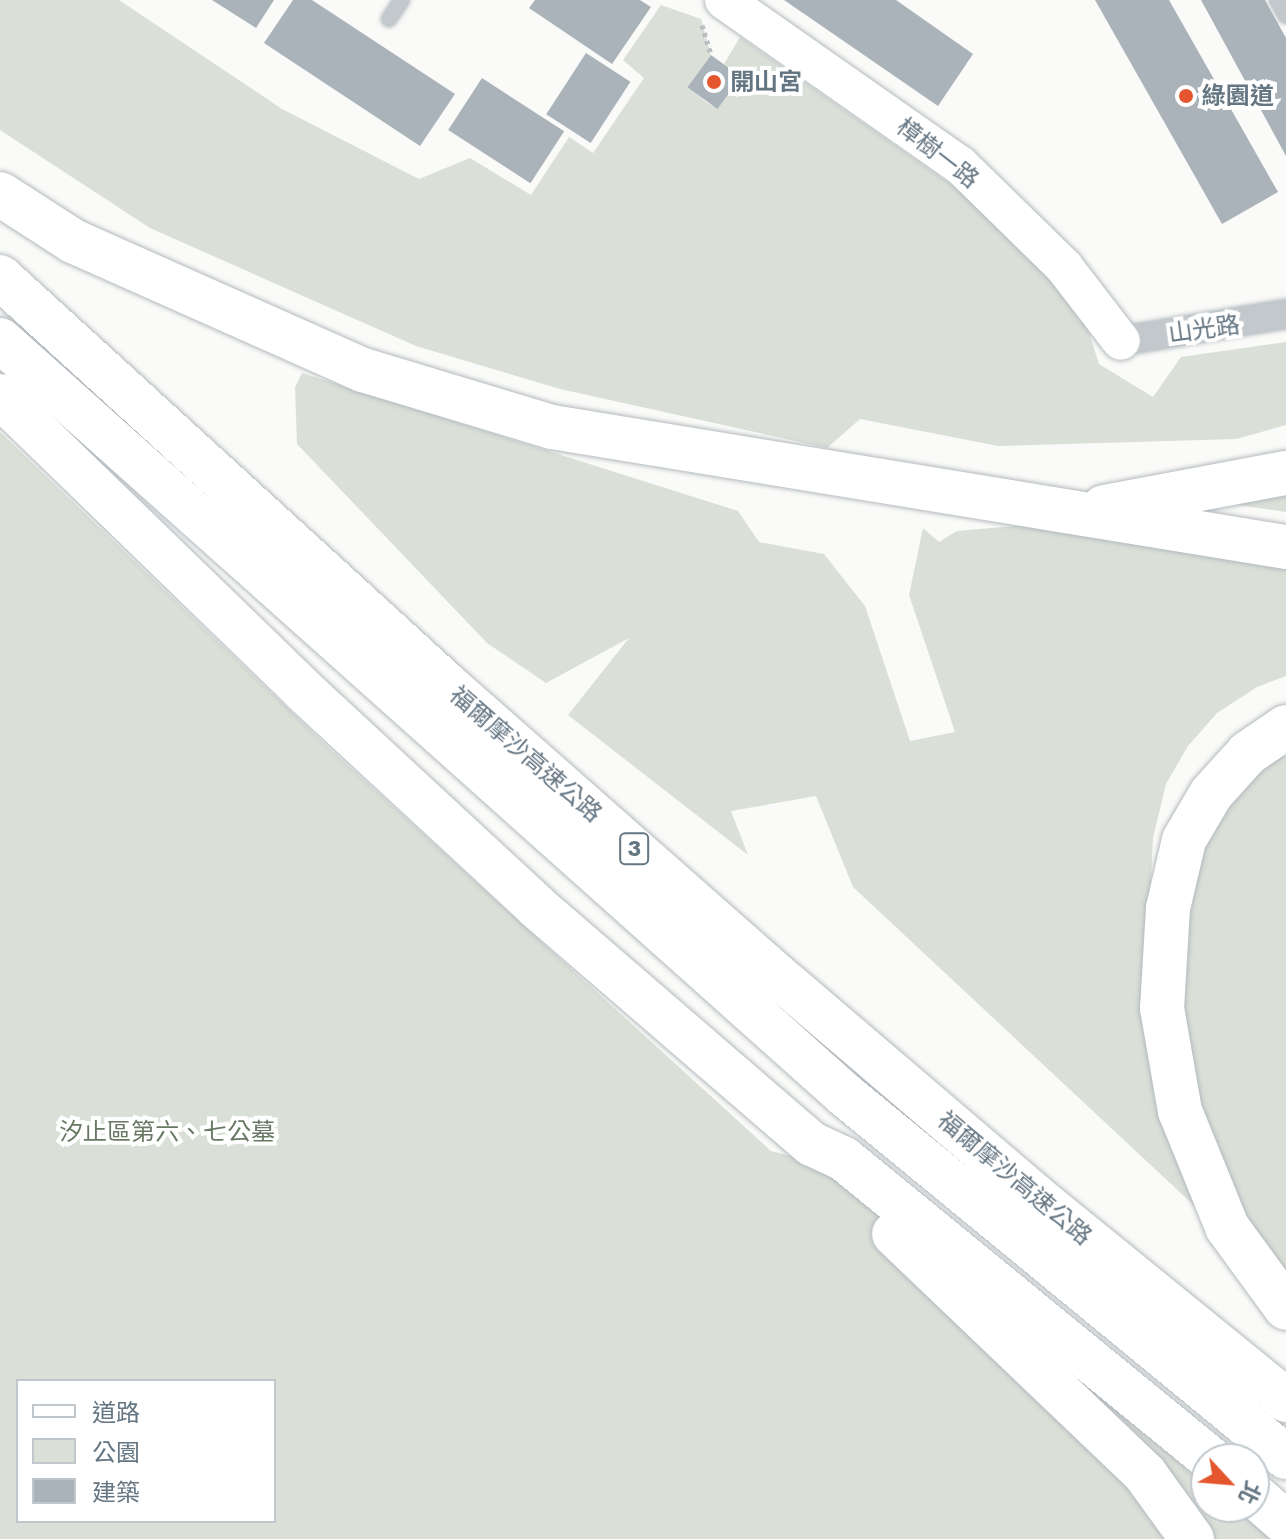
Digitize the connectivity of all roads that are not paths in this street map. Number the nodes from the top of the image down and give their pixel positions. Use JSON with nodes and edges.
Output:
{"nodes":[{"id":1,"x":402,"y":0,"type":"edge"},
{"id":2,"x":724,"y":0,"type":"edge"},
{"id":3,"x":1277,"y":0,"type":"edge"},
{"id":4,"x":1286,"y":16,"type":"edge"},
{"id":5,"x":389,"y":19,"type":"dead end"},
{"id":6,"x":0,"y":194,"type":"edge"},
{"id":7,"x":0,"y":277,"type":"edge"},
{"id":8,"x":1286,"y":314,"type":"edge"},
{"id":9,"x":0,"y":340,"type":"edge"},
{"id":10,"x":1121,"y":341,"type":"joint"},
{"id":11,"x":0,"y":396,"type":"edge"},
{"id":12,"x":1286,"y":473,"type":"edge"},
{"id":13,"x":1066,"y":513,"type":"junction"},
{"id":14,"x":1286,"y":547,"type":"edge"},
{"id":15,"x":1286,"y":727,"type":"edge"},
{"id":16,"x":812,"y":1144,"type":"junction"},
{"id":17,"x":1286,"y":1308,"type":"edge"},
{"id":18,"x":1286,"y":1400,"type":"edge"},
{"id":19,"x":1191,"y":1443,"type":"edge"},
{"id":20,"x":1286,"y":1457,"type":"edge"},
{"id":21,"x":1270,"y":1509,"type":"edge"},
{"id":22,"x":1286,"y":1523,"type":"edge"},
{"id":23,"x":1192,"y":1539,"type":"edge"}],
"edges":[{"from":1,"to":5,"type":"lane"},
{"from":2,"to":10,"type":"street","name":"樟樹一路"},
{"from":3,"to":4,"type":"lane"},
{"from":6,"to":13,"type":"highway"},
{"from":7,"to":18,"type":"highway","name":"福爾摩沙高速公路","number":"3"},
{"from":8,"to":10,"type":"street","name":"山光路"},
{"from":9,"to":20,"type":"highway","name":"福爾摩沙高速公路","number":"3"},
{"from":11,"to":16,"type":"highway"},
{"from":12,"to":13,"type":"highway"},
{"from":13,"to":14,"type":"highway"},
{"from":15,"to":17,"type":"highway"},
{"from":16,"to":19,"type":"highway"},
{"from":16,"to":23,"type":"highway"},
{"from":21,"to":22,"type":"highway"}]}
